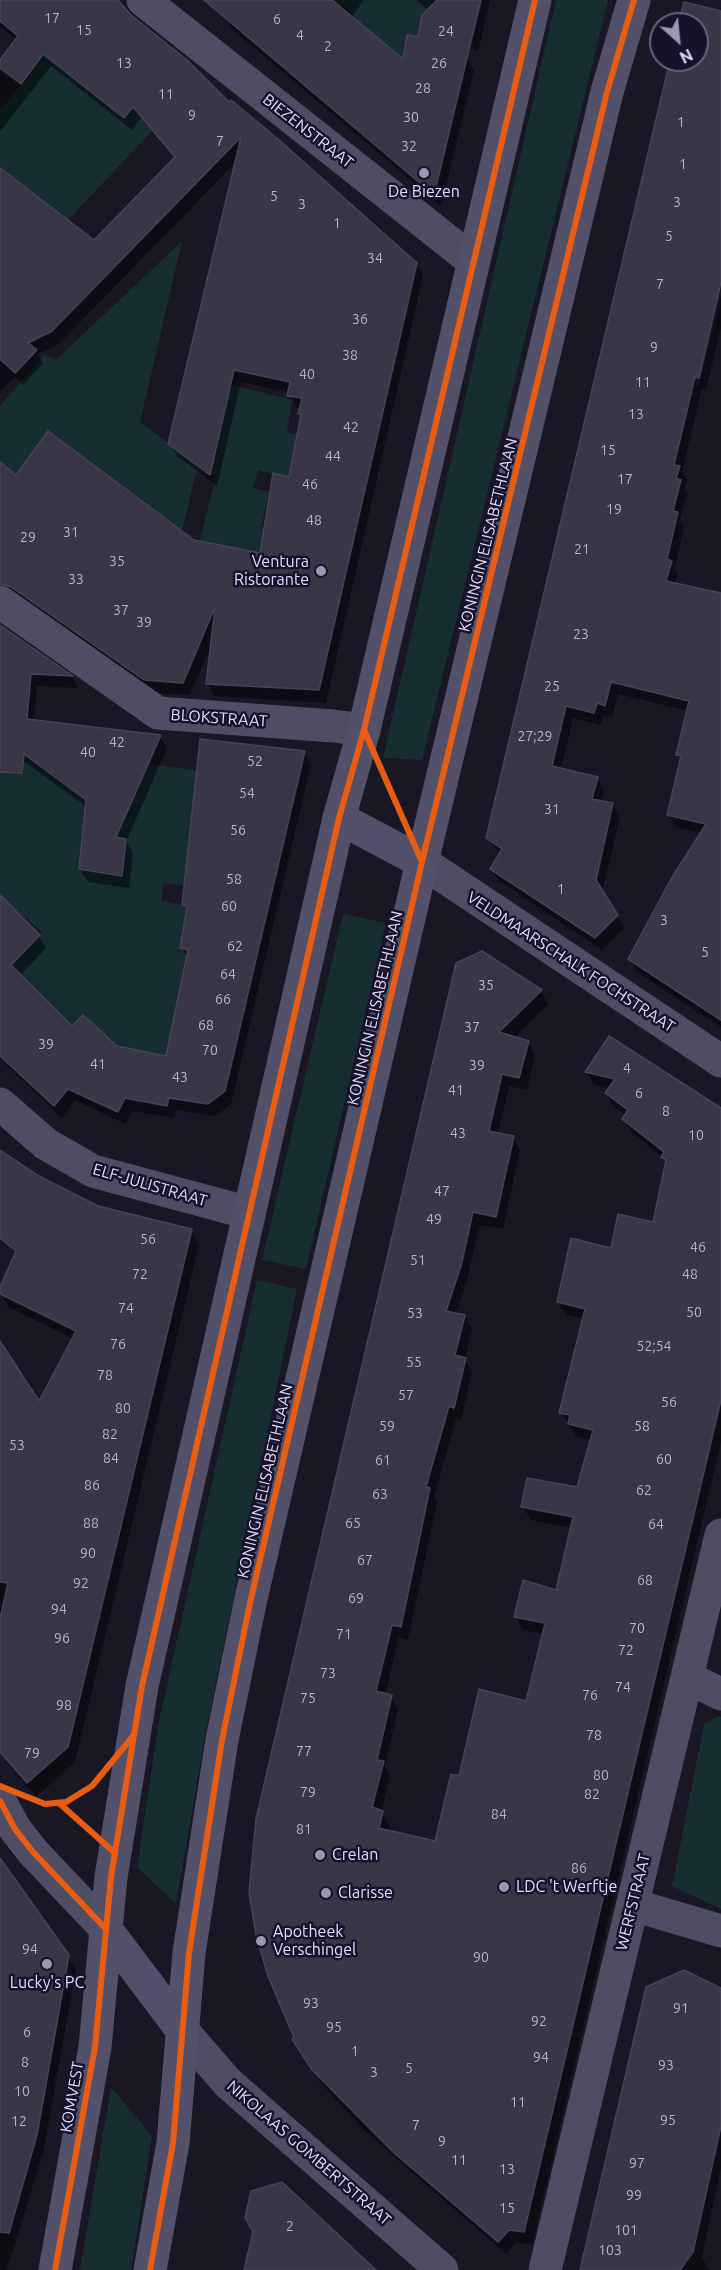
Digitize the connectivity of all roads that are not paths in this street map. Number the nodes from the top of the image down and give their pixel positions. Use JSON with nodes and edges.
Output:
{"nodes":[{"id":1,"x":143,"y":0,"type":"edge"},
{"id":2,"x":535,"y":0,"type":"edge"},
{"id":3,"x":634,"y":0,"type":"edge"},
{"id":4,"x":473,"y":261,"type":"junction"},
{"id":5,"x":0,"y":602,"type":"edge"},
{"id":6,"x":364,"y":730,"type":"junction"},
{"id":7,"x":339,"y":818,"type":"junction"},
{"id":8,"x":422,"y":862,"type":"junction"},
{"id":9,"x":721,"y":1060,"type":"edge"},
{"id":10,"x":0,"y":1104,"type":"edge"},
{"id":11,"x":249,"y":1213,"type":"junction"},
{"id":12,"x":721,"y":1535,"type":"edge"},
{"id":13,"x":688,"y":1678,"type":"junction"},
{"id":14,"x":721,"y":1694,"type":"edge"},
{"id":15,"x":0,"y":1801,"type":"edge"},
{"id":16,"x":633,"y":1905,"type":"junction"},
{"id":17,"x":105,"y":1928,"type":"junction"},
{"id":18,"x":721,"y":1931,"type":"edge"},
{"id":19,"x":182,"y":2030,"type":"junction"},
{"id":20,"x":56,"y":2270,"type":"edge"},
{"id":21,"x":150,"y":2270,"type":"edge"},
{"id":22,"x":442,"y":2270,"type":"edge"},
{"id":23,"x":545,"y":2270,"type":"edge"}],
"edges":[{"from":1,"to":4,"type":"street","name":"BIEZENSTRAAT"},
{"from":2,"to":4,"type":"main road"},
{"from":3,"to":8,"type":"main road","name":"KONINGIN ELISABETHLAAN"},
{"from":4,"to":6,"type":"main road"},
{"from":5,"to":6,"type":"street","name":"BLOKSTRAAT"},
{"from":6,"to":7,"type":"main road"},
{"from":7,"to":8,"type":"main road"},
{"from":7,"to":11,"type":"main road"},
{"from":8,"to":9,"type":"street","name":"VELDMAARSCHALK FOCHSTRAAT"},
{"from":8,"to":19,"type":"main road","name":"KONINGIN ELISABETHLAAN"},
{"from":10,"to":11,"type":"street","name":"ELF-JULISTRAAT"},
{"from":11,"to":17,"type":"main road"},
{"from":12,"to":13,"type":"street","name":"WERFSTRAAT"},
{"from":13,"to":14,"type":"street"},
{"from":13,"to":16,"type":"street","name":"WERFSTRAAT"},
{"from":15,"to":17,"type":"street"},
{"from":16,"to":18,"type":"street"},
{"from":16,"to":23,"type":"street","name":"WERFSTRAAT"},
{"from":17,"to":19,"type":"main road"},
{"from":17,"to":20,"type":"main road","name":"KOMVEST"},
{"from":19,"to":21,"type":"main road"},
{"from":19,"to":22,"type":"street","name":"NIKOLAAS GOMBERTSTRAAT"}]}
